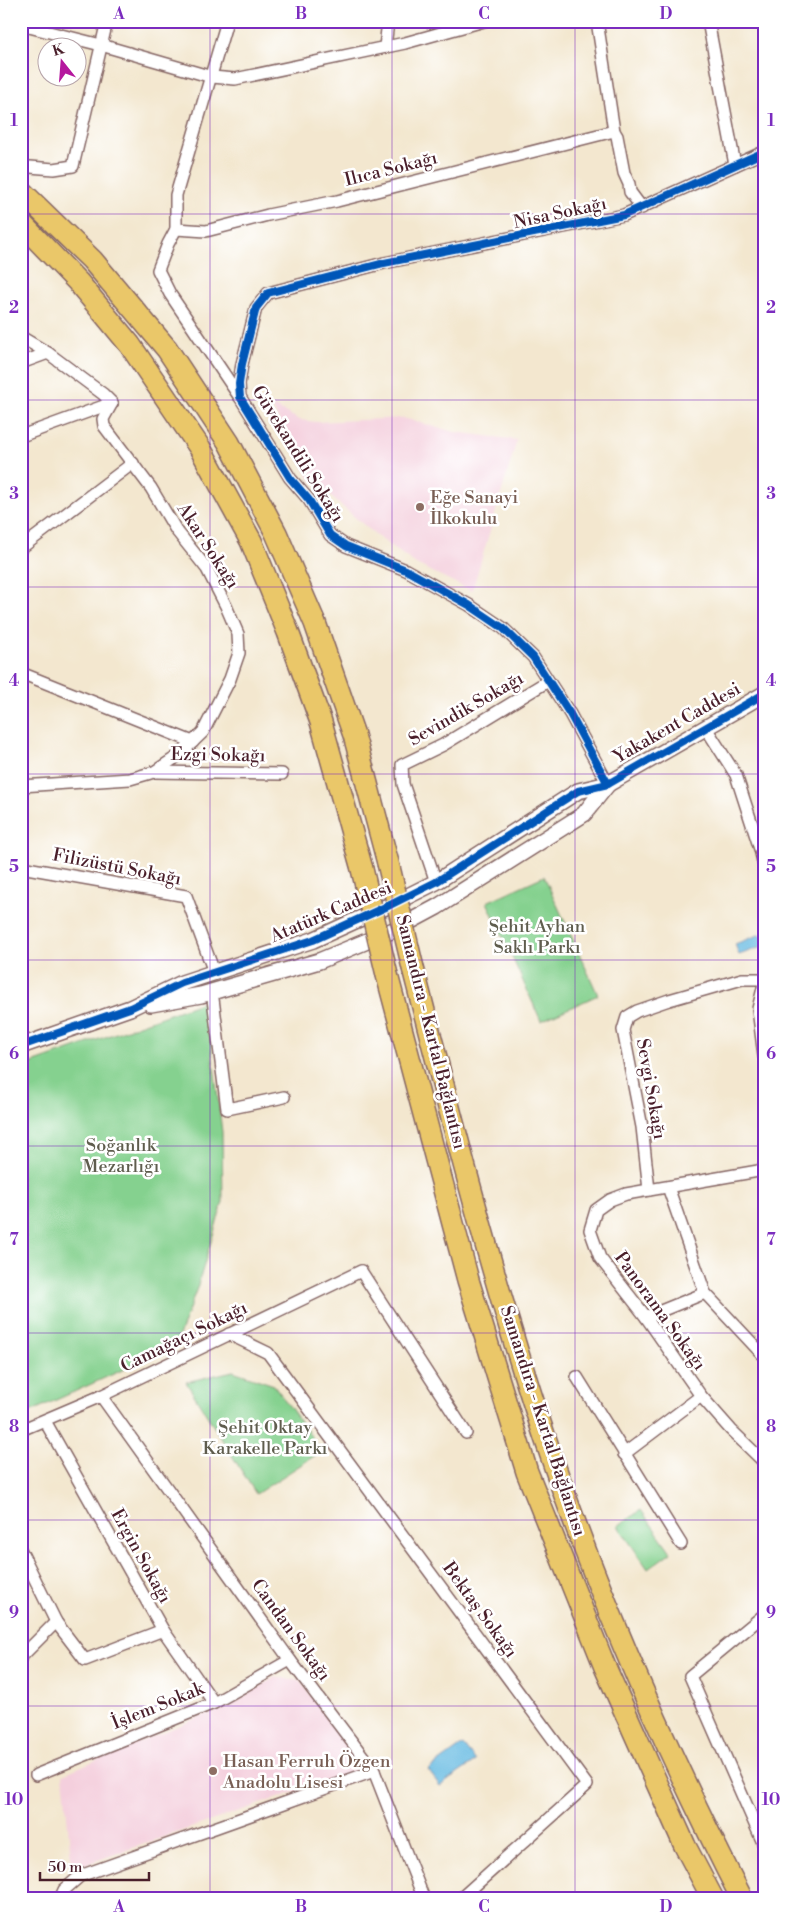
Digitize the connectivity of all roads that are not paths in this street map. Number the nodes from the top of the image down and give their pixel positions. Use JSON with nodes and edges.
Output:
{"nodes":[{"id":1,"x":106,"y":21,"type":"edge"},
{"id":2,"x":227,"y":21,"type":"edge"},
{"id":3,"x":388,"y":21,"type":"edge"},
{"id":4,"x":484,"y":21,"type":"edge"},
{"id":5,"x":597,"y":21,"type":"edge"},
{"id":6,"x":708,"y":21,"type":"edge"},
{"id":7,"x":21,"y":25,"type":"edge"},
{"id":8,"x":101,"y":45,"type":"junction"},
{"id":9,"x":385,"y":47,"type":"junction"},
{"id":10,"x":212,"y":77,"type":"junction"},
{"id":11,"x":614,"y":131,"type":"junction"},
{"id":12,"x":764,"y":152,"type":"edge"},
{"id":13,"x":734,"y":164,"type":"junction"},
{"id":14,"x":30,"y":167,"type":"dead end"},
{"id":15,"x":21,"y":190,"type":"edge"},
{"id":16,"x":642,"y":208,"type":"junction"},
{"id":17,"x":21,"y":223,"type":"edge"},
{"id":18,"x":176,"y":229,"type":"junction"},
{"id":19,"x":21,"y":338,"type":"edge"},
{"id":20,"x":48,"y":353,"type":"junction"},
{"id":21,"x":21,"y":363,"type":"edge"},
{"id":22,"x":242,"y":364,"type":"joint"},
{"id":23,"x":240,"y":397,"type":"junction"},
{"id":24,"x":112,"y":403,"type":"junction"},
{"id":25,"x":21,"y":436,"type":"edge"},
{"id":26,"x":133,"y":463,"type":"junction"},
{"id":27,"x":21,"y":548,"type":"edge"},
{"id":28,"x":21,"y":673,"type":"edge"},
{"id":29,"x":548,"y":680,"type":"junction"},
{"id":30,"x":764,"y":694,"type":"edge"},
{"id":31,"x":706,"y":728,"type":"junction"},
{"id":32,"x":193,"y":742,"type":"junction"},
{"id":33,"x":154,"y":772,"type":"junction"},
{"id":34,"x":282,"y":774,"type":"dead end"},
{"id":35,"x":608,"y":784,"type":"junction"},
{"id":36,"x":21,"y":786,"type":"edge"},
{"id":37,"x":764,"y":864,"type":"edge"},
{"id":38,"x":21,"y":867,"type":"edge"},
{"id":39,"x":436,"y":882,"type":"junction"},
{"id":40,"x":214,"y":972,"type":"junction"},
{"id":41,"x":764,"y":979,"type":"edge"},
{"id":42,"x":764,"y":984,"type":"edge"},
{"id":43,"x":212,"y":991,"type":"junction"},
{"id":44,"x":130,"y":1008,"type":"junction"},
{"id":45,"x":21,"y":1046,"type":"edge"},
{"id":46,"x":764,"y":1056,"type":"edge"},
{"id":47,"x":284,"y":1097,"type":"dead end"},
{"id":48,"x":764,"y":1170,"type":"edge"},
{"id":49,"x":668,"y":1187,"type":"junction"},
{"id":50,"x":649,"y":1190,"type":"junction"},
{"id":51,"x":705,"y":1294,"type":"junction"},
{"id":52,"x":646,"y":1318,"type":"junction"},
{"id":53,"x":229,"y":1334,"type":"junction"},
{"id":54,"x":764,"y":1356,"type":"edge"},
{"id":55,"x":577,"y":1377,"type":"dead end"},
{"id":56,"x":101,"y":1396,"type":"junction"},
{"id":57,"x":700,"y":1396,"type":"junction"},
{"id":58,"x":44,"y":1421,"type":"junction"},
{"id":59,"x":21,"y":1430,"type":"edge"},
{"id":60,"x":466,"y":1434,"type":"dead end"},
{"id":61,"x":624,"y":1454,"type":"junction"},
{"id":62,"x":764,"y":1462,"type":"edge"},
{"id":63,"x":680,"y":1544,"type":"dead end"},
{"id":64,"x":21,"y":1551,"type":"edge"},
{"id":65,"x":764,"y":1615,"type":"edge"},
{"id":66,"x":56,"y":1622,"type":"junction"},
{"id":67,"x":163,"y":1630,"type":"junction"},
{"id":68,"x":21,"y":1657,"type":"edge"},
{"id":69,"x":290,"y":1660,"type":"junction"},
{"id":70,"x":214,"y":1703,"type":"junction"},
{"id":71,"x":374,"y":1771,"type":"junction"},
{"id":72,"x":36,"y":1775,"type":"dead end"},
{"id":73,"x":764,"y":1845,"type":"edge"},
{"id":74,"x":686,"y":1846,"type":"junction"},
{"id":75,"x":60,"y":1899,"type":"edge"},
{"id":76,"x":424,"y":1899,"type":"edge"},
{"id":77,"x":460,"y":1899,"type":"edge"},
{"id":78,"x":705,"y":1899,"type":"edge"},
{"id":79,"x":713,"y":1899,"type":"edge"},
{"id":80,"x":742,"y":1899,"type":"edge"}],
"edges":[{"from":1,"to":8,"type":"street"},
{"from":2,"to":10,"type":"street"},
{"from":3,"to":9,"type":"street"},
{"from":4,"to":9,"type":"street"},
{"from":5,"to":11,"type":"street"},
{"from":6,"to":13,"type":"street"},
{"from":7,"to":8,"type":"street"},
{"from":8,"to":10,"type":"street"},
{"from":8,"to":14,"type":"street"},
{"from":9,"to":10,"type":"street"},
{"from":10,"to":18,"type":"street"},
{"from":11,"to":16,"type":"street"},
{"from":11,"to":18,"type":"street","name":"Ilıca Sokağı"},
{"from":12,"to":13,"type":"street","name":"Nisa Sokağı"},
{"from":13,"to":16,"type":"street","name":"Nisa Sokağı"},
{"from":15,"to":80,"type":"highway","name":"Samandıra - Kartal Bağlantısı","bridge":true},
{"from":16,"to":22,"type":"street","name":"Nisa Sokağı"},
{"from":17,"to":74,"type":"highway","name":"Samandıra - Kartal Bağlantısı","bridge":true},
{"from":18,"to":23,"type":"street"},
{"from":19,"to":20,"type":"street"},
{"from":20,"to":21,"type":"street"},
{"from":20,"to":24,"type":"street"},
{"from":22,"to":23,"type":"street","name":"Güvekandili Sokağı"},
{"from":23,"to":29,"type":"street","name":"Güvekandili Sokağı"},
{"from":24,"to":25,"type":"street"},
{"from":24,"to":26,"type":"street","name":"Akar Sokağı"},
{"from":26,"to":27,"type":"street"},
{"from":26,"to":32,"type":"street","name":"Akar Sokağı"},
{"from":28,"to":32,"type":"street"},
{"from":29,"to":35,"type":"street","name":"Güvekandili Sokağı"},
{"from":29,"to":39,"type":"street","name":"Sevindik Sokağı"},
{"from":30,"to":31,"type":"street","name":"Yakakent Caddesi"},
{"from":31,"to":35,"type":"street","name":"Yakakent Caddesi"},
{"from":31,"to":37,"type":"street"},
{"from":32,"to":33,"type":"street","name":"Akar Sokağı"},
{"from":33,"to":34,"type":"street","name":"Ezgi Sokağı"},
{"from":33,"to":36,"type":"street","name":"Akar Sokağı"},
{"from":35,"to":39,"type":"street","name":"Atatürk Caddesi"},
{"from":35,"to":43,"type":"street","name":"Atatürk Caddesi"},
{"from":38,"to":40,"type":"street","name":"Filizüstü Sokağı"},
{"from":39,"to":40,"type":"street","name":"Atatürk Caddesi"},
{"from":40,"to":44,"type":"street","name":"Atatürk Caddesi"},
{"from":41,"to":50,"type":"street","name":"Sevgi Sokağı"},
{"from":42,"to":46,"type":"street"},
{"from":43,"to":44,"type":"street","name":"Atatürk Caddesi"},
{"from":43,"to":47,"type":"street"},
{"from":44,"to":45,"type":"street","name":"Atatürk Caddesi"},
{"from":48,"to":49,"type":"street","name":"Panorama Sokağı"},
{"from":49,"to":50,"type":"street","name":"Panorama Sokağı"},
{"from":49,"to":51,"type":"street"},
{"from":50,"to":52,"type":"street","name":"Panorama Sokağı"},
{"from":51,"to":52,"type":"street"},
{"from":51,"to":54,"type":"street"},
{"from":52,"to":57,"type":"street","name":"Panorama Sokağı"},
{"from":53,"to":56,"type":"street","name":"Camağaçı Sokağı"},
{"from":53,"to":60,"type":"street","name":"Camağaçı Sokağı"},
{"from":53,"to":77,"type":"street","name":"Bektaş Sokağı"},
{"from":55,"to":61,"type":"street"},
{"from":56,"to":58,"type":"street","name":"Camağaçı Sokağı"},
{"from":56,"to":69,"type":"street","name":"Candan Sokağı"},
{"from":57,"to":61,"type":"street"},
{"from":57,"to":62,"type":"street","name":"Panorama Sokağı"},
{"from":58,"to":59,"type":"street","name":"Camağaçı Sokağı"},
{"from":58,"to":67,"type":"street","name":"Ergin Sokağı"},
{"from":61,"to":63,"type":"street"},
{"from":64,"to":66,"type":"street"},
{"from":65,"to":73,"type":"street"},
{"from":66,"to":67,"type":"street"},
{"from":66,"to":68,"type":"street"},
{"from":67,"to":70,"type":"street","name":"Ergin Sokağı"},
{"from":69,"to":70,"type":"street","name":"İşlem Sokak"},
{"from":69,"to":71,"type":"street","name":"Candan Sokağı"},
{"from":70,"to":72,"type":"street","name":"İşlem Sokak"},
{"from":71,"to":75,"type":"street"},
{"from":71,"to":76,"type":"street","name":"Candan Sokağı"},
{"from":74,"to":78,"type":"highway"},
{"from":74,"to":79,"type":"highway","name":"Samandıra - Kartal Bağlantısı"}]}
